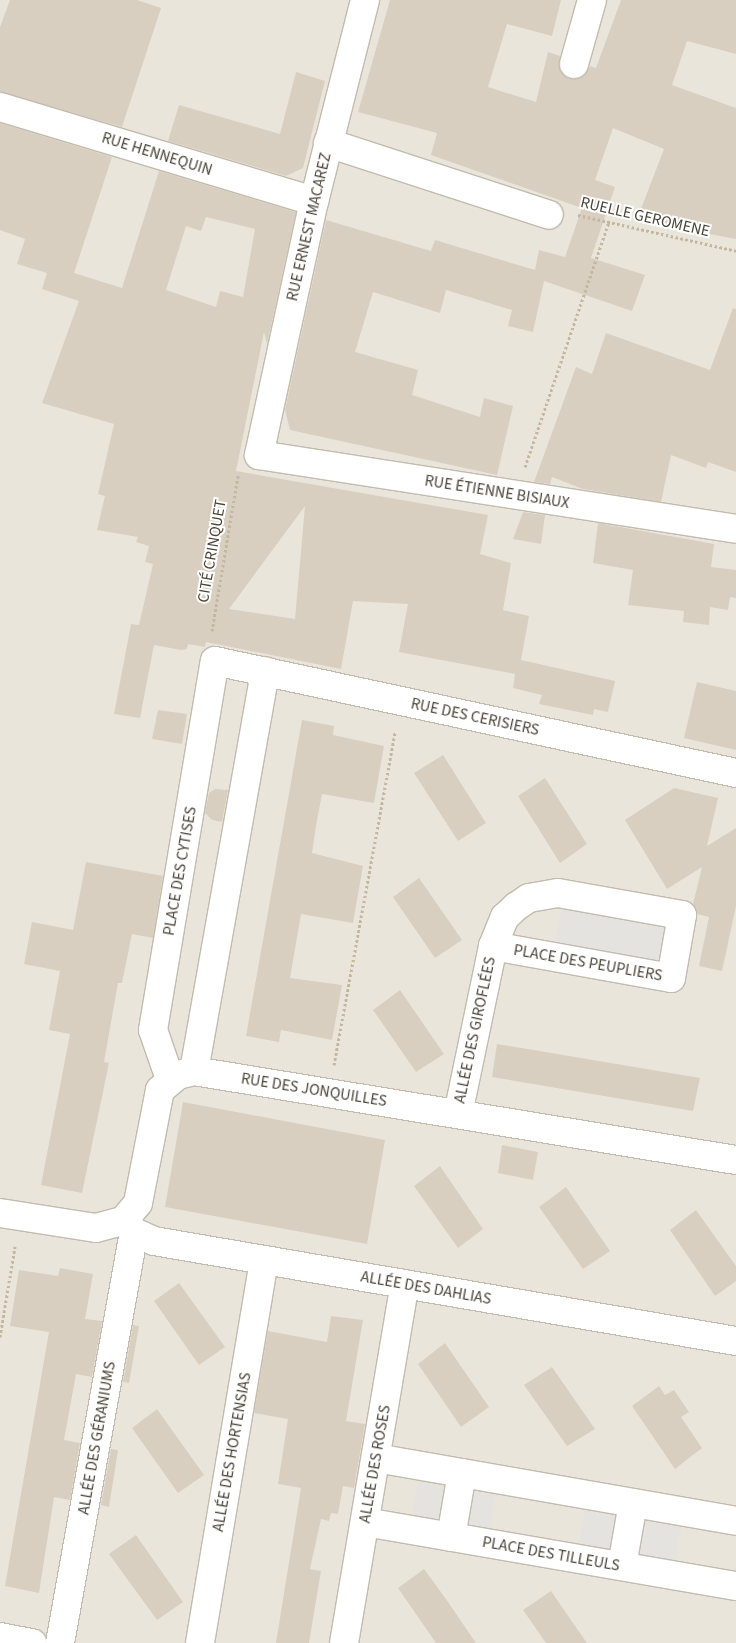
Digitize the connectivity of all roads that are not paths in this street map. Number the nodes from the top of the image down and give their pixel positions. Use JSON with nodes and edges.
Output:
{"nodes":[{"id":1,"x":365,"y":0,"type":"edge"},
{"id":2,"x":592,"y":0,"type":"edge"},
{"id":3,"x":574,"y":64,"type":"dead end"},
{"id":4,"x":0,"y":107,"type":"edge"},
{"id":5,"x":328,"y":143,"type":"junction"},
{"id":6,"x":314,"y":201,"type":"junction"},
{"id":7,"x":549,"y":215,"type":"road end"},
{"id":8,"x":258,"y":455,"type":"joint"},
{"id":9,"x":736,"y":530,"type":"edge"},
{"id":10,"x":215,"y":661,"type":"joint"},
{"id":11,"x":265,"y":671,"type":"junction"},
{"id":12,"x":736,"y":773,"type":"edge"},
{"id":13,"x":493,"y":946,"type":"junction"},
{"id":14,"x":182,"y":1075,"type":"junction"},
{"id":15,"x":458,"y":1114,"type":"junction"},
{"id":16,"x":736,"y":1160,"type":"edge"},
{"id":17,"x":10,"y":1214,"type":"edge"},
{"id":18,"x":129,"y":1227,"type":"junction"},
{"id":19,"x":264,"y":1260,"type":"junction"},
{"id":20,"x":405,"y":1284,"type":"junction"},
{"id":21,"x":736,"y":1341,"type":"edge"},
{"id":22,"x":376,"y":1458,"type":"junction"},
{"id":23,"x":462,"y":1473,"type":"junction"},
{"id":24,"x":633,"y":1503,"type":"junction"},
{"id":25,"x":736,"y":1521,"type":"edge"},
{"id":26,"x":365,"y":1522,"type":"junction"},
{"id":27,"x":451,"y":1537,"type":"junction"},
{"id":28,"x":622,"y":1566,"type":"junction"},
{"id":29,"x":736,"y":1586,"type":"edge"},
{"id":30,"x":0,"y":1637,"type":"edge"},
{"id":31,"x":32,"y":1643,"type":"edge"},
{"id":32,"x":60,"y":1643,"type":"edge"},
{"id":33,"x":200,"y":1643,"type":"edge"},
{"id":34,"x":344,"y":1643,"type":"edge"}],
"edges":[{"from":1,"to":5,"type":"street","name":"RUE ERNEST MACAREZ"},
{"from":2,"to":3,"type":"street"},
{"from":4,"to":6,"type":"street","name":"RUE HENNEQUIN"},
{"from":5,"to":6,"type":"street","name":"RUE ERNEST MACAREZ"},
{"from":5,"to":7,"type":"street"},
{"from":6,"to":8,"type":"street","name":"RUE ERNEST MACAREZ"},
{"from":8,"to":9,"type":"street","name":"RUE ÉTIENNE BISIAUX"},
{"from":10,"to":11,"type":"street","name":"RUE DES CERISIERS"},
{"from":10,"to":14,"type":"street","name":"PLACE DES CYTISES"},
{"from":11,"to":12,"type":"street","name":"RUE DES CERISIERS"},
{"from":11,"to":14,"type":"street"},
{"from":13,"to":13,"type":"street","name":"PLACE DES PEUPLIERS"},
{"from":13,"to":15,"type":"street","name":"ALLÉE DES GIROFLÉES"},
{"from":14,"to":15,"type":"street","name":"RUE DES JONQUILLES"},
{"from":14,"to":18,"type":"street"},
{"from":15,"to":16,"type":"street","name":"RUE DES JONQUILLES"},
{"from":17,"to":18,"type":"street"},
{"from":18,"to":19,"type":"street","name":"ALLÉE DES DAHLIAS"},
{"from":18,"to":32,"type":"street","name":"ALLÉE DES GÉRANIUMS"},
{"from":19,"to":20,"type":"street","name":"ALLÉE DES DAHLIAS"},
{"from":19,"to":33,"type":"street","name":"ALLÉE DES HORTENSIAS"},
{"from":20,"to":21,"type":"street","name":"ALLÉE DES DAHLIAS"},
{"from":20,"to":22,"type":"street","name":"ALLÉE DES ROSES"},
{"from":22,"to":23,"type":"street"},
{"from":22,"to":26,"type":"street","name":"ALLÉE DES ROSES"},
{"from":23,"to":24,"type":"street"},
{"from":23,"to":27,"type":"street"},
{"from":24,"to":25,"type":"street"},
{"from":24,"to":28,"type":"street"},
{"from":26,"to":27,"type":"street","name":"PLACE DES TILLEULS"},
{"from":26,"to":34,"type":"street","name":"ALLÉE DES ROSES"},
{"from":27,"to":28,"type":"street","name":"PLACE DES TILLEULS"},
{"from":28,"to":29,"type":"street","name":"PLACE DES TILLEULS"},
{"from":30,"to":31,"type":"street"}]}
